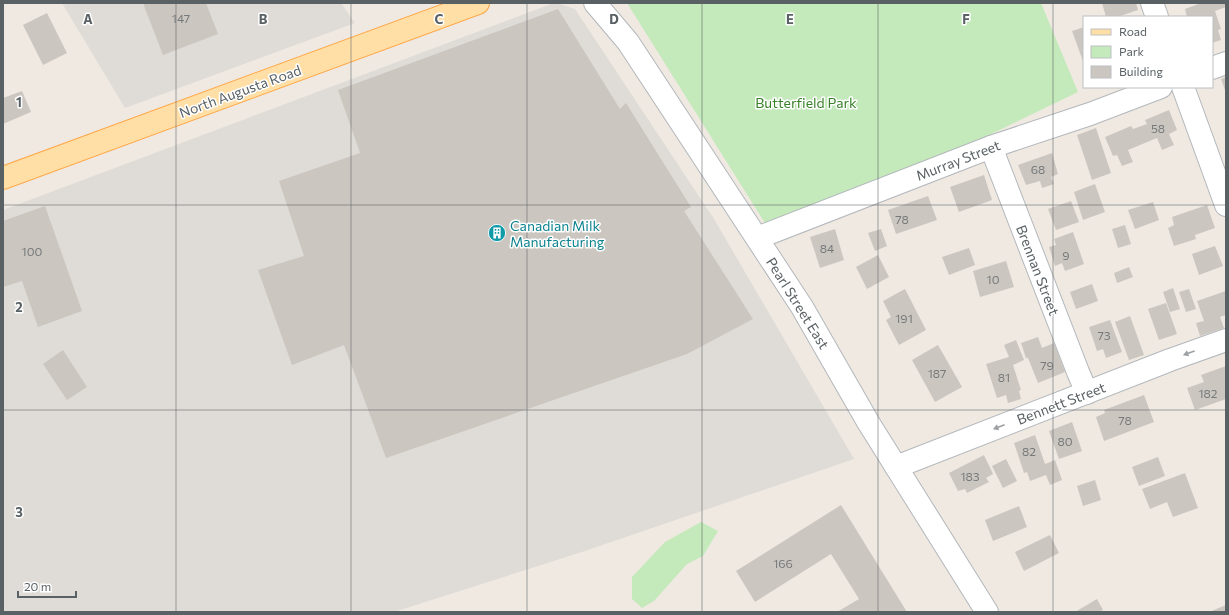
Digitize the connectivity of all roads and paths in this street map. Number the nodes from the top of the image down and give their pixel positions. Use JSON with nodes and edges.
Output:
{"nodes":[{"id":1,"x":478,"y":3,"type":"edge"},
{"id":2,"x":595,"y":3,"type":"edge"},
{"id":3,"x":1152,"y":3,"type":"edge"},
{"id":4,"x":1157,"y":16,"type":"edge"},
{"id":5,"x":1226,"y":63,"type":"edge"},
{"id":6,"x":1213,"y":68,"type":"edge"},
{"id":7,"x":1158,"y":88,"type":"edge"},
{"id":8,"x":1183,"y":88,"type":"edge"},
{"id":9,"x":991,"y":147,"type":"junction"},
{"id":10,"x":3,"y":178,"type":"edge"},
{"id":11,"x":1226,"y":205,"type":"edge"},
{"id":12,"x":757,"y":238,"type":"junction"},
{"id":13,"x":1226,"y":340,"type":"edge"},
{"id":14,"x":1087,"y":393,"type":"junction"},
{"id":15,"x":896,"y":467,"type":"junction"},
{"id":16,"x":986,"y":612,"type":"edge"}],
"edges":[{"from":1,"to":10,"type":"main road","name":"North Augusta Road"},
{"from":2,"to":12,"type":"street","name":"Pearl Street East"},
{"from":3,"to":4,"type":"street"},
{"from":5,"to":6,"type":"street"},
{"from":7,"to":9,"type":"street","name":"Murray Street"},
{"from":8,"to":11,"type":"street"},
{"from":9,"to":12,"type":"street","name":"Murray Street"},
{"from":9,"to":14,"type":"street","name":"Brennan Street"},
{"from":12,"to":15,"type":"street","name":"Pearl Street East"},
{"from":13,"to":14,"type":"street","name":"Bennett Street","one_way":true},
{"from":14,"to":15,"type":"street","name":"Bennett Street","one_way":true},
{"from":15,"to":16,"type":"street","name":"Pearl Street East"}]}
